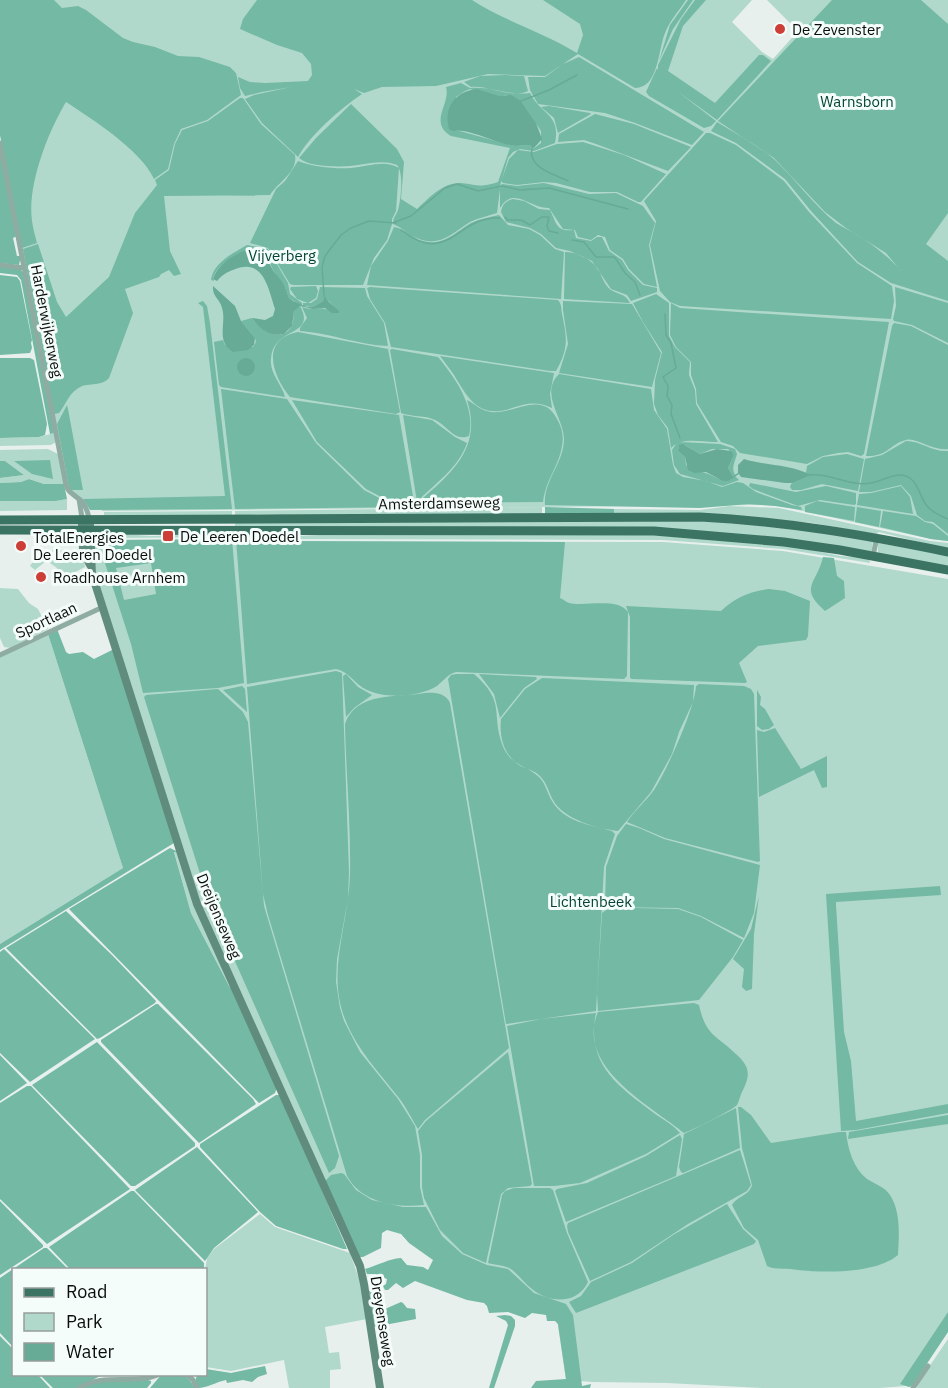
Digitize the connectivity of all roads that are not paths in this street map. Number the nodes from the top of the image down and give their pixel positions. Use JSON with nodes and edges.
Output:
{"nodes":[{"id":1,"x":0,"y":143,"type":"edge"},
{"id":2,"x":0,"y":265,"type":"edge"},
{"id":3,"x":24,"y":267,"type":"junction"},
{"id":4,"x":85,"y":518,"type":"junction"},
{"id":5,"x":0,"y":520,"type":"edge"},
{"id":6,"x":0,"y":530,"type":"edge"},
{"id":7,"x":86,"y":530,"type":"junction"},
{"id":8,"x":877,"y":537,"type":"junction"},
{"id":9,"x":948,"y":552,"type":"edge"},
{"id":10,"x":873,"y":556,"type":"junction"},
{"id":11,"x":948,"y":570,"type":"edge"},
{"id":12,"x":103,"y":607,"type":"junction"},
{"id":13,"x":0,"y":655,"type":"edge"},
{"id":14,"x":357,"y":1259,"type":"joint"},
{"id":15,"x":928,"y":1366,"type":"dead end"},
{"id":16,"x":154,"y":1376,"type":"edge"},
{"id":17,"x":188,"y":1376,"type":"edge"},
{"id":18,"x":79,"y":1388,"type":"edge"},
{"id":19,"x":197,"y":1388,"type":"edge"},
{"id":20,"x":380,"y":1388,"type":"edge"},
{"id":21,"x":913,"y":1388,"type":"edge"}],
"edges":[{"from":1,"to":3,"type":"street","name":"Harderwijkerweg"},
{"from":2,"to":3,"type":"street"},
{"from":3,"to":4,"type":"street","name":"Harderwijkerweg"},
{"from":4,"to":5,"type":"main road","name":"Amsterdamseweg"},
{"from":4,"to":7,"type":"main road","name":"Dreijenseweg"},
{"from":4,"to":8,"type":"main road","name":"Amsterdamseweg"},
{"from":6,"to":7,"type":"main road","name":"Amsterdamseweg"},
{"from":7,"to":10,"type":"main road","name":"Amsterdamseweg"},
{"from":7,"to":12,"type":"main road","name":"Dreijenseweg"},
{"from":8,"to":9,"type":"main road","name":"Amsterdamseweg"},
{"from":8,"to":10,"type":"street"},
{"from":10,"to":11,"type":"main road","name":"Amsterdamseweg"},
{"from":12,"to":13,"type":"street","name":"Sportlaan"},
{"from":12,"to":14,"type":"main road","name":"Dreijenseweg"},
{"from":14,"to":20,"type":"main road","name":"Dreyenseweg"},
{"from":15,"to":21,"type":"street"},
{"from":16,"to":18,"type":"street"},
{"from":17,"to":19,"type":"street"}]}
